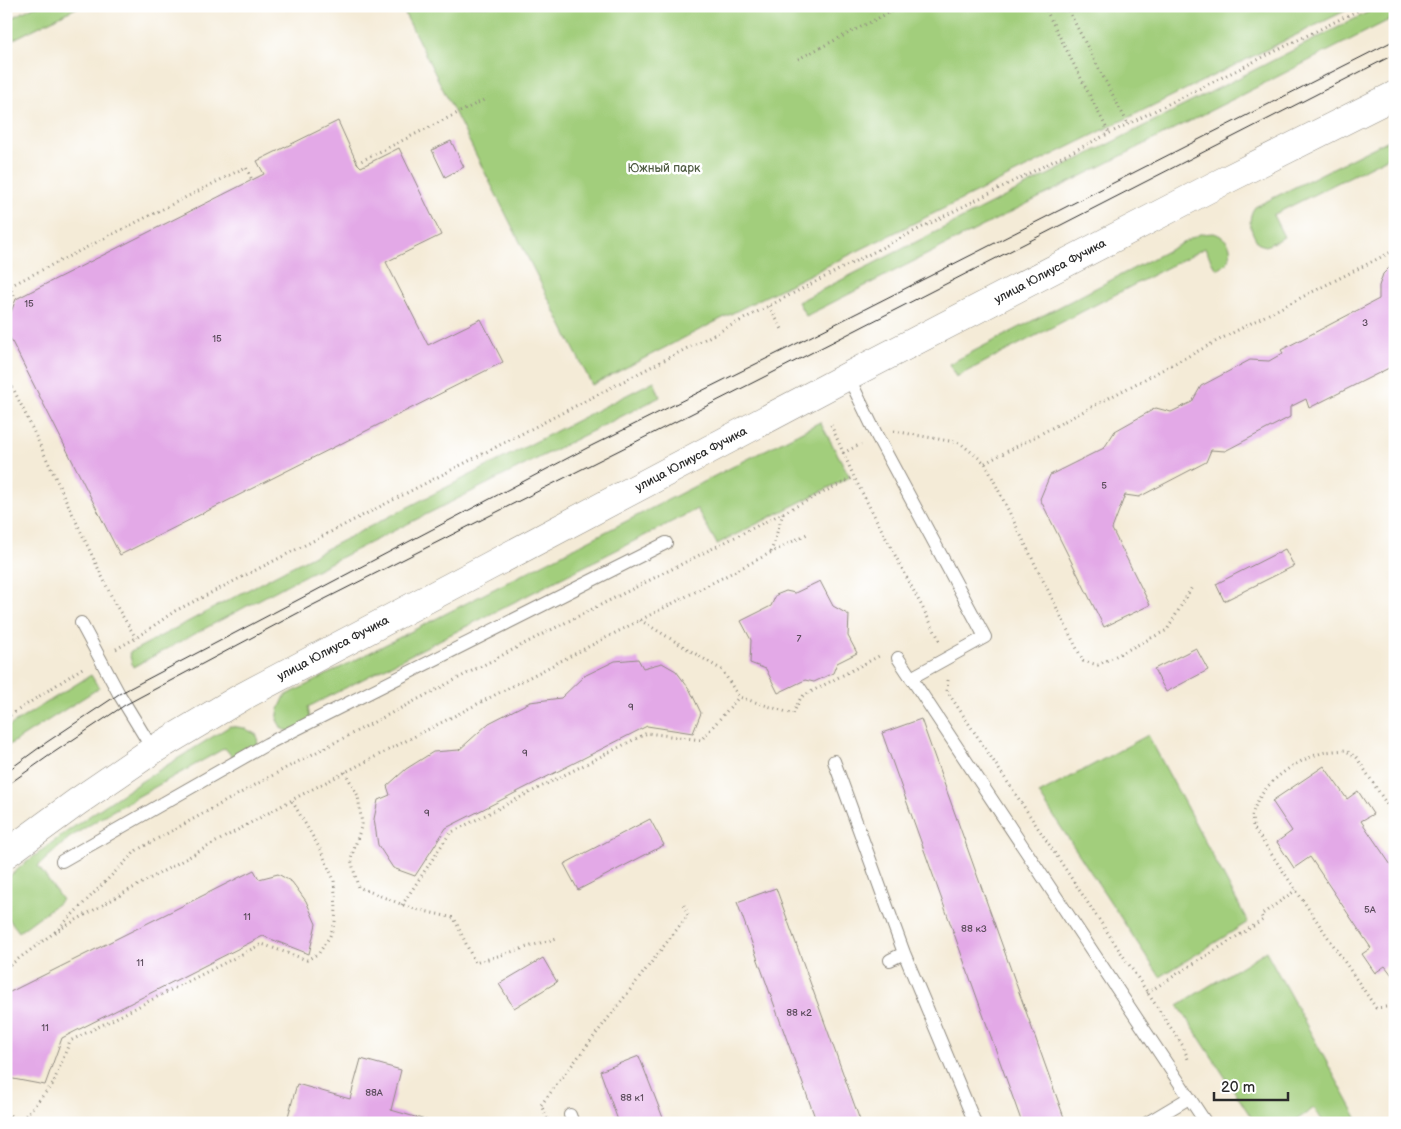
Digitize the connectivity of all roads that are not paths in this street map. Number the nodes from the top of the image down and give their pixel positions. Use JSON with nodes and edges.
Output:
{"nodes":[{"id":1,"x":1395,"y":94,"type":"edge"},
{"id":2,"x":848,"y":376,"type":"junction"},
{"id":3,"x":666,"y":543,"type":"dead end"},
{"id":4,"x":82,"y":622,"type":"dead end"},
{"id":5,"x":898,"y":658,"type":"dead end"},
{"id":6,"x":911,"y":678,"type":"junction"},
{"id":7,"x":153,"y":750,"type":"junction"},
{"id":8,"x":834,"y":761,"type":"dead end"},
{"id":9,"x":6,"y":854,"type":"edge"},
{"id":10,"x":62,"y":861,"type":"dead end"},
{"id":11,"x":904,"y":953,"type":"junction"},
{"id":12,"x":890,"y":960,"type":"dead end"},
{"id":13,"x":1189,"y":1098,"type":"junction"},
{"id":14,"x":976,"y":1123,"type":"edge"},
{"id":15,"x":1147,"y":1123,"type":"edge"},
{"id":16,"x":1206,"y":1123,"type":"edge"}],
"edges":[{"from":1,"to":2,"type":"street","name":"улица Юлиуса Фучика"},
{"from":2,"to":6,"type":"lane"},
{"from":2,"to":7,"type":"street","name":"улица Юлиуса Фучика"},
{"from":3,"to":10,"type":"lane"},
{"from":4,"to":7,"type":"lane"},
{"from":5,"to":6,"type":"lane"},
{"from":6,"to":13,"type":"lane"},
{"from":7,"to":9,"type":"street","name":"улица Юлиуса Фучика"},
{"from":8,"to":11,"type":"lane"},
{"from":11,"to":12,"type":"lane"},
{"from":11,"to":14,"type":"lane"},
{"from":13,"to":15,"type":"lane"},
{"from":13,"to":16,"type":"lane"}]}
